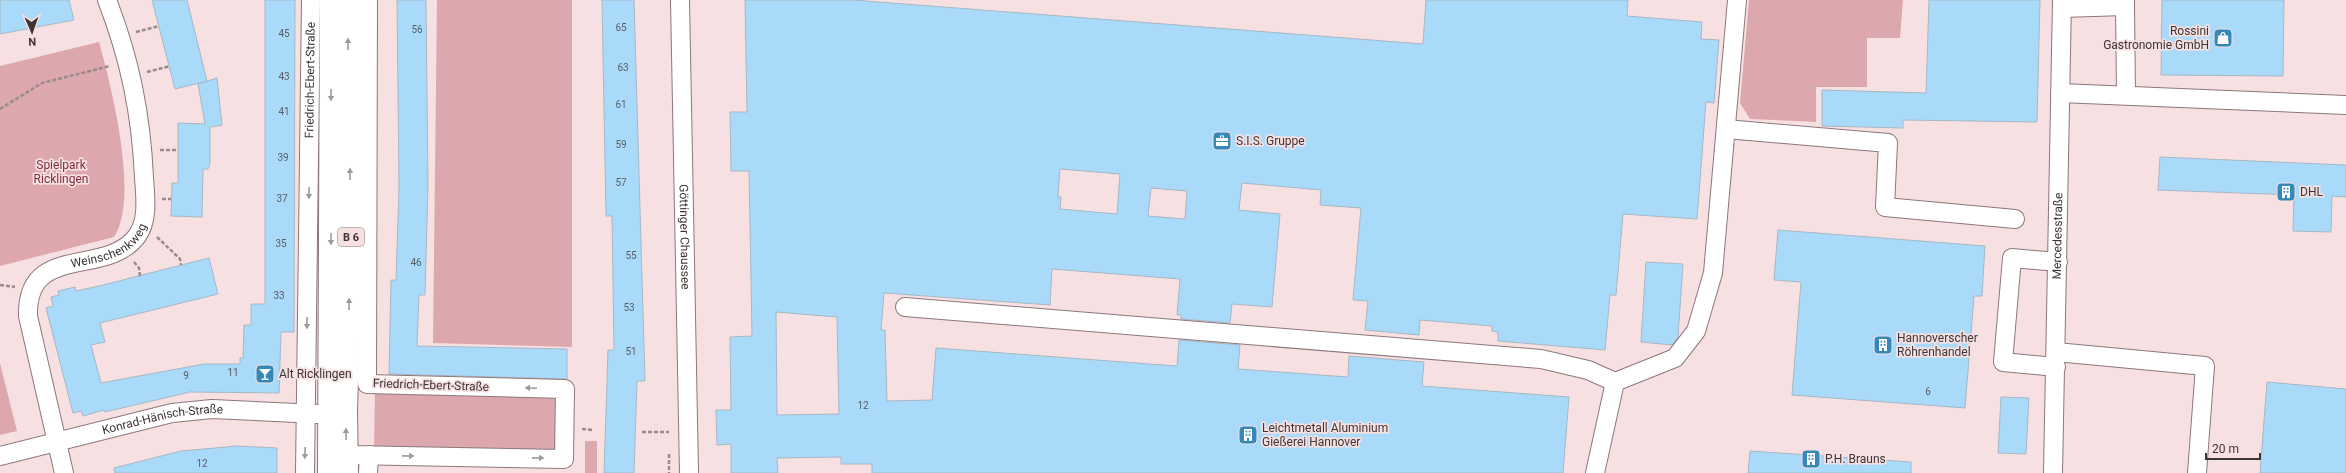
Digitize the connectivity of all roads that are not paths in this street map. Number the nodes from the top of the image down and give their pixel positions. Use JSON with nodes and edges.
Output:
{"nodes":[{"id":1,"x":107,"y":0,"type":"edge"},
{"id":2,"x":311,"y":0,"type":"edge"},
{"id":3,"x":331,"y":0,"type":"edge"},
{"id":4,"x":348,"y":0,"type":"edge"},
{"id":5,"x":368,"y":0,"type":"edge"},
{"id":6,"x":680,"y":0,"type":"edge"},
{"id":7,"x":1737,"y":0,"type":"edge"},
{"id":8,"x":2125,"y":3,"type":"edge"},
{"id":9,"x":2062,"y":4,"type":"edge"},
{"id":10,"x":2060,"y":93,"type":"junction"},
{"id":11,"x":2126,"y":95,"type":"junction"},
{"id":12,"x":2346,"y":105,"type":"edge"},
{"id":13,"x":1726,"y":129,"type":"junction"},
{"id":14,"x":2015,"y":219,"type":"dead end"},
{"id":15,"x":2058,"y":262,"type":"junction"},
{"id":16,"x":905,"y":308,"type":"dead end"},
{"id":17,"x":2056,"y":359,"type":"junction"},
{"id":18,"x":1614,"y":382,"type":"junction"},
{"id":19,"x":306,"y":414,"type":"junction"},
{"id":20,"x":328,"y":414,"type":"junction"},
{"id":21,"x":56,"y":442,"type":"junction"},
{"id":22,"x":369,"y":455,"type":"junction"},
{"id":23,"x":0,"y":456,"type":"edge"},
{"id":24,"x":347,"y":464,"type":"edge"},
{"id":25,"x":64,"y":473,"type":"edge"},
{"id":26,"x":305,"y":473,"type":"edge"},
{"id":27,"x":329,"y":473,"type":"edge"},
{"id":28,"x":368,"y":473,"type":"edge"},
{"id":29,"x":689,"y":473,"type":"edge"},
{"id":30,"x":1595,"y":473,"type":"edge"},
{"id":31,"x":2053,"y":473,"type":"edge"},
{"id":32,"x":2197,"y":473,"type":"edge"}],
"edges":[{"from":1,"to":21,"type":"street","name":"Weinschenkweg"},
{"from":2,"to":19,"type":"street","name":"Friedrich-Ebert-Straße","one_way":true},
{"from":3,"to":20,"type":"main road","name":"Friedrich-Ebert-Straße","number":"B 6","one_way":true},
{"from":24,"to":4,"type":"main road","name":"Friedrich-Ebert-Straße","number":"B 6","one_way":true},
{"from":22,"to":5,"type":"street","name":"Friedrich-Ebert-Straße","one_way":true},
{"from":6,"to":29,"type":"street","name":"Göttinger Chaussee"},
{"from":7,"to":13,"type":"street"},
{"from":8,"to":9,"type":"street"},
{"from":8,"to":11,"type":"street"},
{"from":9,"to":10,"type":"street","name":"Mercedesstraße"},
{"from":10,"to":11,"type":"street"},
{"from":10,"to":15,"type":"street","name":"Mercedesstraße"},
{"from":11,"to":12,"type":"street"},
{"from":13,"to":14,"type":"street"},
{"from":13,"to":18,"type":"street"},
{"from":15,"to":17,"type":"street","name":"Mercedesstraße"},
{"from":15,"to":17,"type":"street"},
{"from":16,"to":18,"type":"street"},
{"from":17,"to":31,"type":"street","name":"Mercedesstraße"},
{"from":17,"to":32,"type":"street"},
{"from":18,"to":30,"type":"street"},
{"from":19,"to":20,"type":"street","name":"Konrad-Hänisch-Straße"},
{"from":19,"to":21,"type":"street","name":"Konrad-Hänisch-Straße"},
{"from":19,"to":26,"type":"street","name":"Friedrich-Ebert-Straße","one_way":true},
{"from":20,"to":27,"type":"main road","name":"Friedrich-Ebert-Straße","number":"B 6"},
{"from":21,"to":23,"type":"street","name":"Konrad-Hänisch-Straße"},
{"from":21,"to":25,"type":"street","name":"Weinschenkweg"},
{"from":22,"to":24,"type":"street","name":"Friedrich-Ebert-Straße"},
{"from":22,"to":28,"type":"street"}]}
